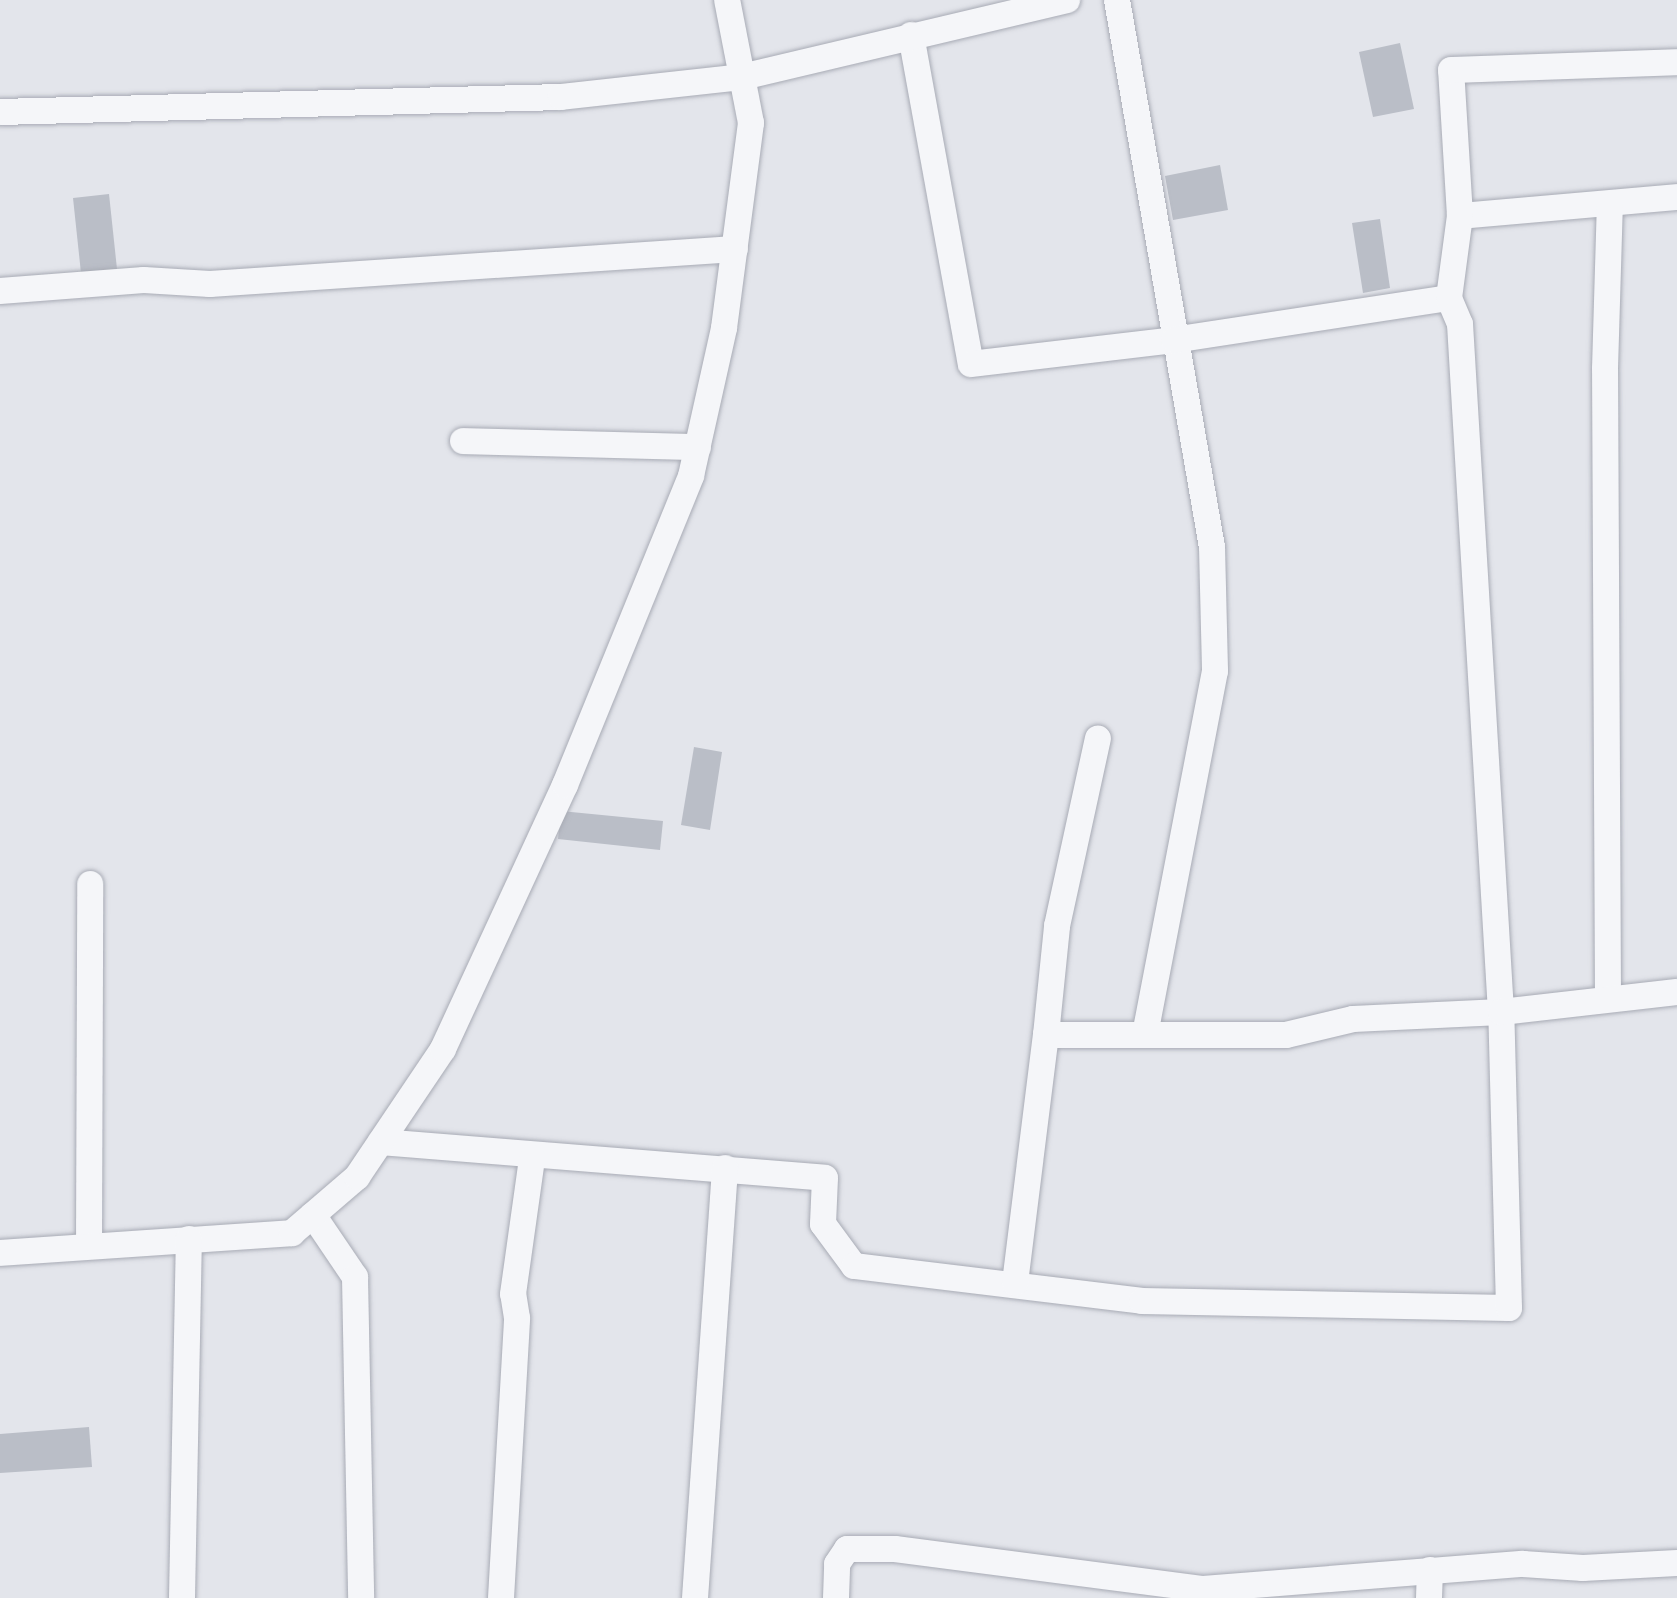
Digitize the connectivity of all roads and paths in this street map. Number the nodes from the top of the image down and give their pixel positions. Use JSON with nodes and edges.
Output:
{"nodes":[{"id":1,"x":727,"y":0,"type":"edge"},
{"id":2,"x":1067,"y":0,"type":"edge"},
{"id":3,"x":1117,"y":0,"type":"edge"},
{"id":4,"x":911,"y":35,"type":"junction"},
{"id":5,"x":1677,"y":62,"type":"edge"},
{"id":6,"x":742,"y":77,"type":"junction"},
{"id":7,"x":0,"y":112,"type":"edge"},
{"id":8,"x":1677,"y":197,"type":"edge"},
{"id":9,"x":1610,"y":204,"type":"junction"},
{"id":10,"x":1460,"y":216,"type":"junction"},
{"id":11,"x":735,"y":249,"type":"junction"},
{"id":12,"x":0,"y":291,"type":"edge"},
{"id":13,"x":1449,"y":298,"type":"junction"},
{"id":14,"x":1174,"y":340,"type":"junction"},
{"id":15,"x":463,"y":441,"type":"dead end"},
{"id":16,"x":698,"y":447,"type":"junction"},
{"id":17,"x":1098,"y":738,"type":"dead end"},
{"id":18,"x":90,"y":884,"type":"dead end"},
{"id":19,"x":1677,"y":992,"type":"edge"},
{"id":20,"x":1608,"y":997,"type":"junction"},
{"id":21,"x":1501,"y":1012,"type":"junction"},
{"id":22,"x":1145,"y":1034,"type":"junction"},
{"id":23,"x":1046,"y":1035,"type":"junction"},
{"id":24,"x":381,"y":1142,"type":"junction"},
{"id":25,"x":532,"y":1158,"type":"junction"},
{"id":26,"x":725,"y":1168,"type":"junction"},
{"id":27,"x":313,"y":1215,"type":"junction"},
{"id":28,"x":189,"y":1239,"type":"junction"},
{"id":29,"x":89,"y":1246,"type":"junction"},
{"id":30,"x":0,"y":1253,"type":"edge"},
{"id":31,"x":1015,"y":1283,"type":"junction"},
{"id":32,"x":1677,"y":1563,"type":"edge"},
{"id":33,"x":1430,"y":1570,"type":"junction"},
{"id":34,"x":1203,"y":1593,"type":"edge"},
{"id":35,"x":182,"y":1598,"type":"edge"},
{"id":36,"x":361,"y":1598,"type":"edge"},
{"id":37,"x":501,"y":1598,"type":"edge"},
{"id":38,"x":695,"y":1598,"type":"edge"},
{"id":39,"x":836,"y":1598,"type":"edge"},
{"id":40,"x":1429,"y":1598,"type":"edge"}],
"edges":[{"from":1,"to":6,"type":"street"},
{"from":2,"to":4,"type":"street"},
{"from":3,"to":14,"type":"street"},
{"from":4,"to":6,"type":"street"},
{"from":4,"to":14,"type":"street"},
{"from":5,"to":10,"type":"street"},
{"from":6,"to":7,"type":"street"},
{"from":6,"to":11,"type":"street"},
{"from":8,"to":9,"type":"street"},
{"from":9,"to":10,"type":"street"},
{"from":9,"to":20,"type":"street"},
{"from":10,"to":13,"type":"street"},
{"from":11,"to":12,"type":"street"},
{"from":11,"to":16,"type":"street"},
{"from":13,"to":14,"type":"street"},
{"from":13,"to":21,"type":"street"},
{"from":14,"to":22,"type":"street"},
{"from":15,"to":16,"type":"street"},
{"from":16,"to":24,"type":"street"},
{"from":17,"to":23,"type":"street"},
{"from":18,"to":29,"type":"street"},
{"from":19,"to":20,"type":"street"},
{"from":20,"to":21,"type":"street"},
{"from":21,"to":22,"type":"street"},
{"from":21,"to":31,"type":"street"},
{"from":22,"to":23,"type":"street"},
{"from":23,"to":31,"type":"street"},
{"from":24,"to":25,"type":"street"},
{"from":24,"to":27,"type":"street"},
{"from":25,"to":26,"type":"street"},
{"from":25,"to":37,"type":"street"},
{"from":26,"to":31,"type":"street"},
{"from":26,"to":38,"type":"street"},
{"from":27,"to":28,"type":"street"},
{"from":27,"to":36,"type":"street"},
{"from":28,"to":29,"type":"street"},
{"from":28,"to":35,"type":"street"},
{"from":29,"to":30,"type":"street"},
{"from":32,"to":33,"type":"street"},
{"from":33,"to":34,"type":"street"},
{"from":33,"to":40,"type":"street"},
{"from":34,"to":39,"type":"street"}]}
